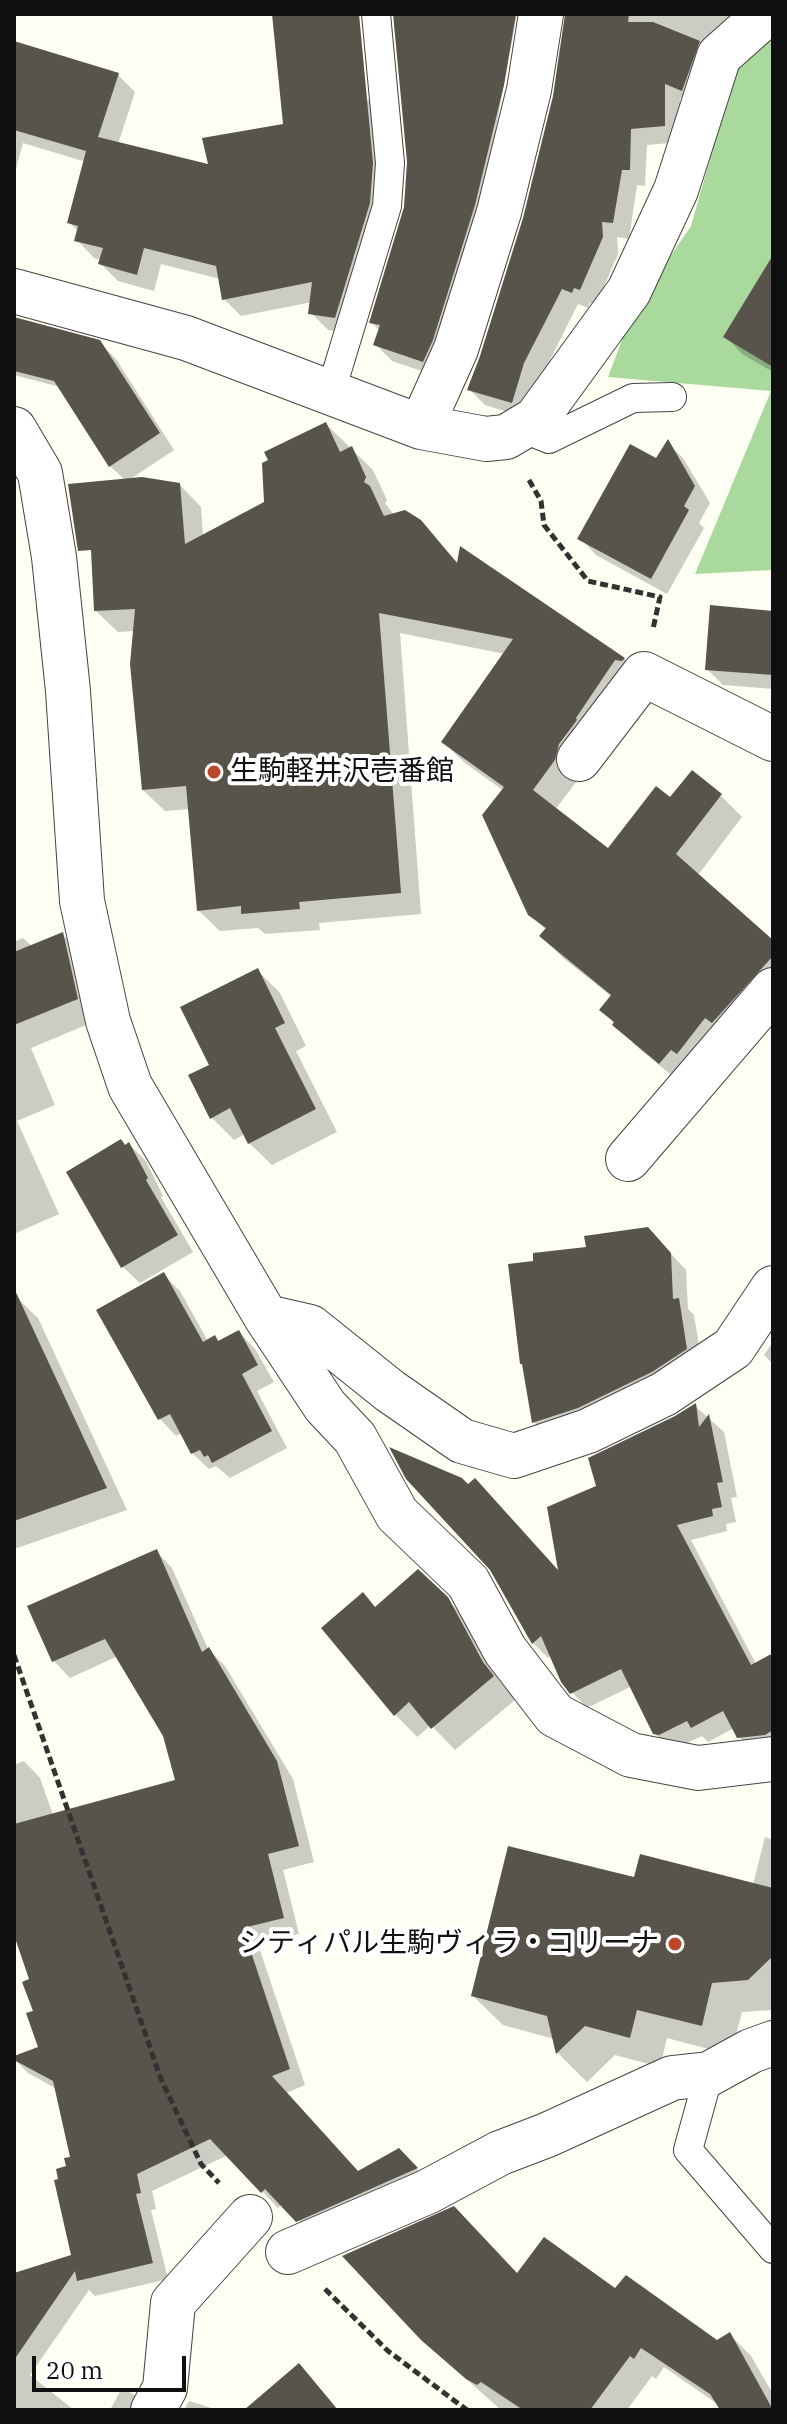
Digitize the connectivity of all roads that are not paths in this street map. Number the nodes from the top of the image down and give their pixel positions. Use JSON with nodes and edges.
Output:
{"nodes":[{"id":1,"x":376,"y":14,"type":"edge"},
{"id":2,"x":541,"y":14,"type":"edge"},
{"id":3,"x":766,"y":14,"type":"edge"},
{"id":4,"x":14,"y":291,"type":"edge"},
{"id":5,"x":330,"y":394,"type":"junction"},
{"id":6,"x":672,"y":397,"type":"dead end"},
{"id":7,"x":421,"y":427,"type":"junction"},
{"id":8,"x":14,"y":429,"type":"edge"},
{"id":9,"x":514,"y":432,"type":"junction"},
{"id":10,"x":773,"y":739,"type":"edge"},
{"id":11,"x":579,"y":759,"type":"dead end"},
{"id":12,"x":773,"y":990,"type":"edge"},
{"id":13,"x":628,"y":1159,"type":"dead end"},
{"id":14,"x":773,"y":1288,"type":"edge"},
{"id":15,"x":266,"y":1317,"type":"junction"},
{"id":16,"x":773,"y":1759,"type":"edge"},
{"id":17,"x":773,"y":2043,"type":"edge"},
{"id":18,"x":709,"y":2074,"type":"junction"},
{"id":19,"x":250,"y":2217,"type":"road end"},
{"id":20,"x":773,"y":2249,"type":"edge"},
{"id":21,"x":288,"y":2252,"type":"road end"},
{"id":22,"x":153,"y":2410,"type":"edge"}],
"edges":[{"from":1,"to":5,"type":"lane"},
{"from":2,"to":7,"type":"street"},
{"from":3,"to":9,"type":"street"},
{"from":4,"to":5,"type":"street"},
{"from":5,"to":7,"type":"street"},
{"from":6,"to":9,"type":"lane"},
{"from":7,"to":9,"type":"street"},
{"from":8,"to":15,"type":"street"},
{"from":10,"to":11,"type":"street"},
{"from":12,"to":13,"type":"street"},
{"from":14,"to":15,"type":"street"},
{"from":15,"to":16,"type":"street"},
{"from":17,"to":18,"type":"street"},
{"from":18,"to":20,"type":"lane"},
{"from":18,"to":21,"type":"street"},
{"from":19,"to":22,"type":"street"}]}
